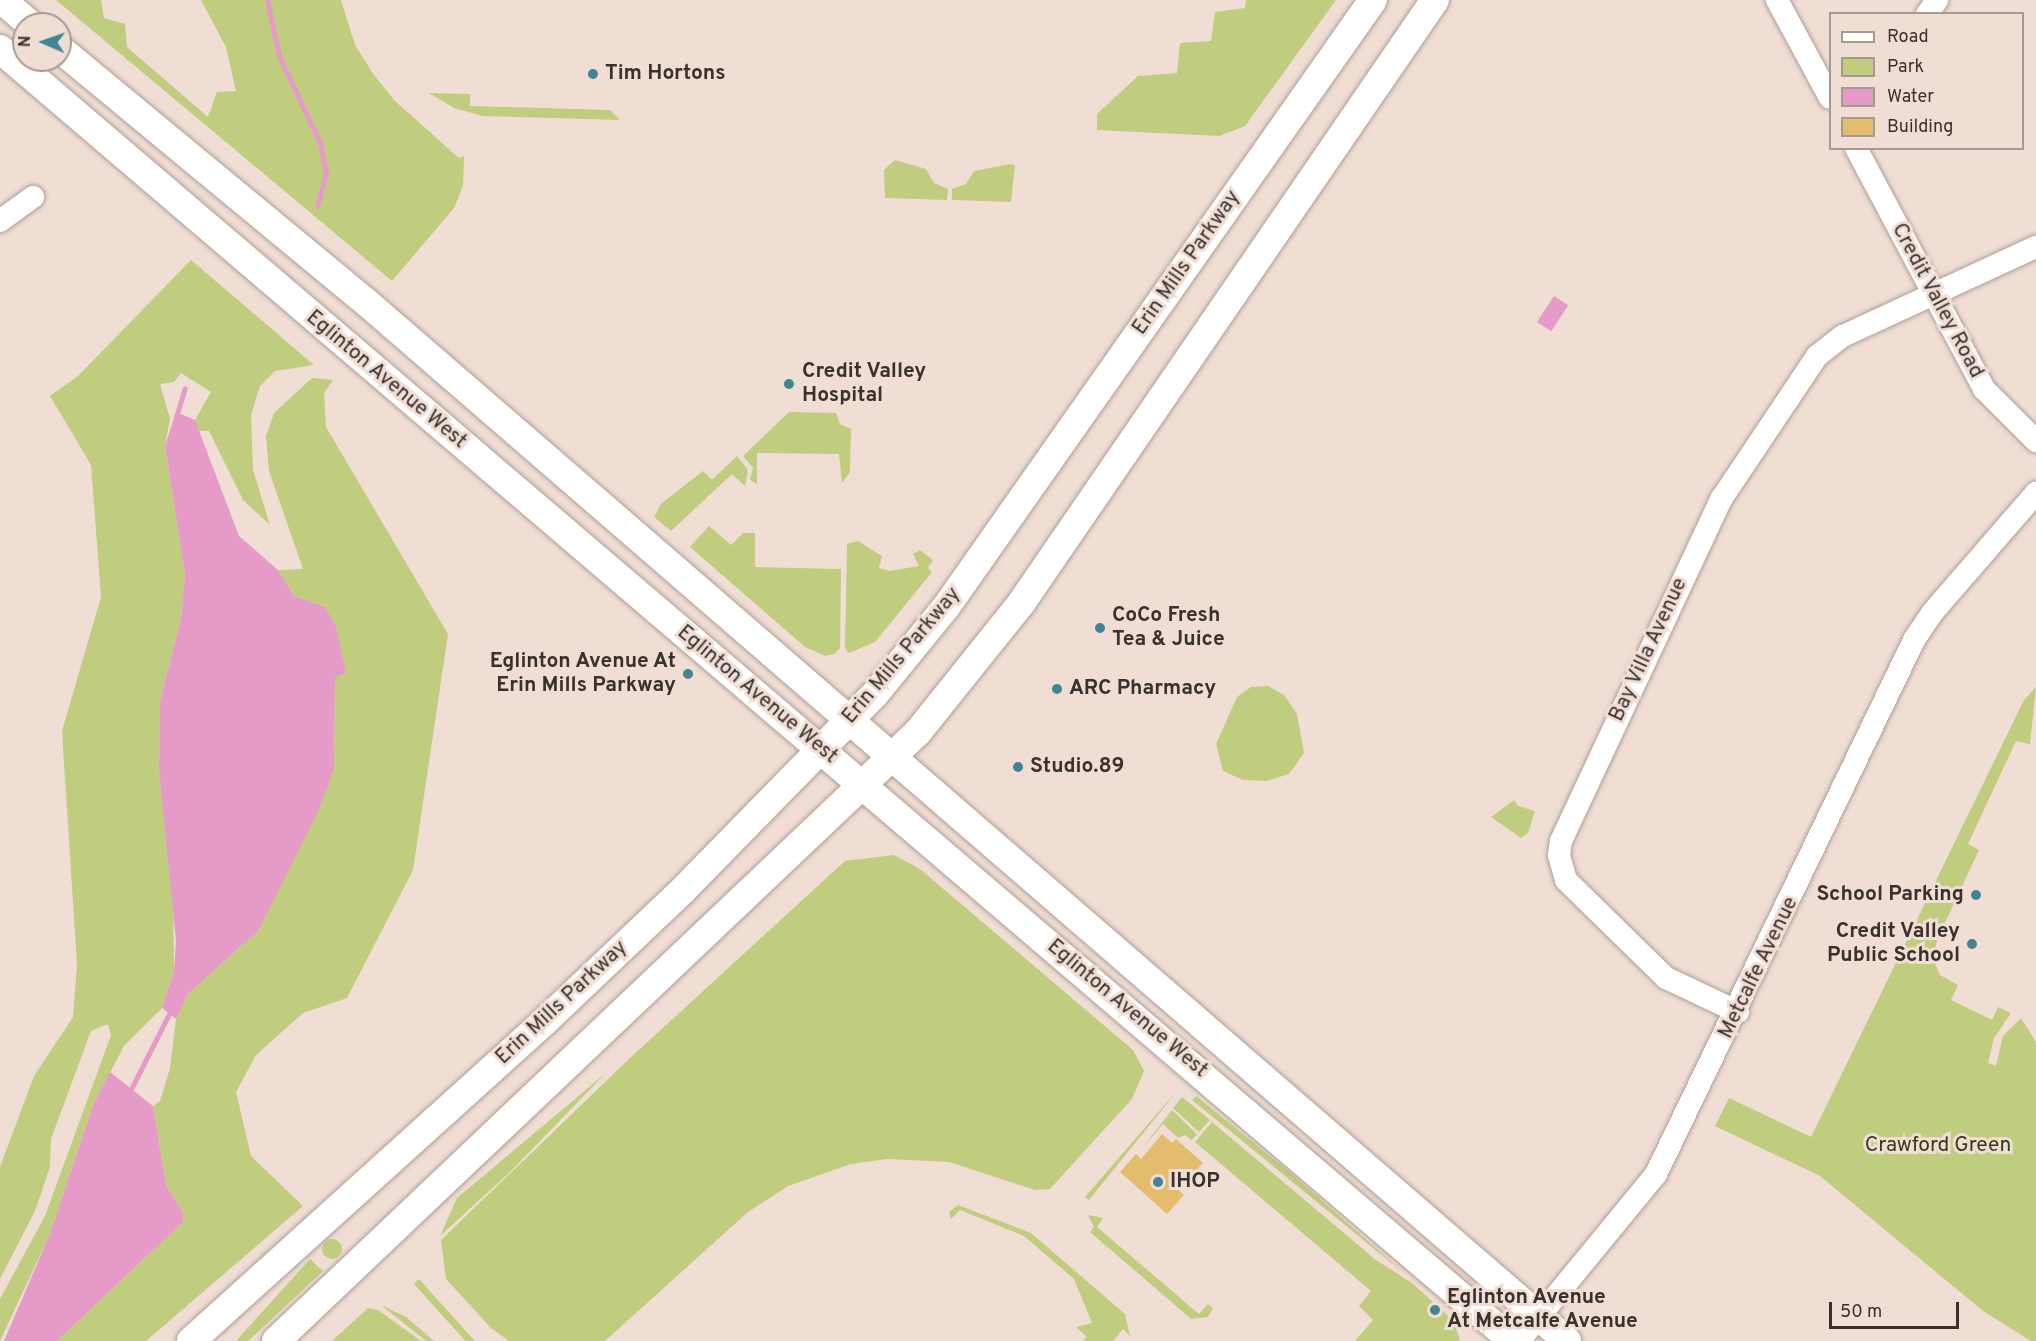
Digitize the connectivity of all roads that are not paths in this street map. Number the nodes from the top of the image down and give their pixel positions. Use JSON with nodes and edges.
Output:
{"nodes":[{"id":1,"x":2,"y":0,"type":"edge"},
{"id":2,"x":1373,"y":0,"type":"edge"},
{"id":3,"x":1435,"y":0,"type":"edge"},
{"id":4,"x":1777,"y":0,"type":"edge"},
{"id":5,"x":16,"y":12,"type":"edge"},
{"id":6,"x":0,"y":49,"type":"edge"},
{"id":7,"x":72,"y":59,"type":"edge"},
{"id":8,"x":1825,"y":75,"type":"edge"},
{"id":9,"x":1829,"y":93,"type":"edge"},
{"id":10,"x":1857,"y":150,"type":"edge"},
{"id":11,"x":33,"y":197,"type":"dead end"},
{"id":12,"x":0,"y":221,"type":"edge"},
{"id":13,"x":2036,"y":247,"type":"edge"},
{"id":14,"x":1931,"y":296,"type":"junction"},
{"id":15,"x":2036,"y":441,"type":"edge"},
{"id":16,"x":2036,"y":493,"type":"edge"},
{"id":17,"x":847,"y":722,"type":"junction"},
{"id":18,"x":821,"y":749,"type":"junction"},
{"id":19,"x":890,"y":759,"type":"junction"},
{"id":20,"x":863,"y":785,"type":"junction"},
{"id":21,"x":1738,"y":1012,"type":"junction"},
{"id":22,"x":1539,"y":1317,"type":"junction"},
{"id":23,"x":191,"y":1341,"type":"edge"},
{"id":24,"x":276,"y":1341,"type":"edge"},
{"id":25,"x":1513,"y":1341,"type":"edge"},
{"id":26,"x":1519,"y":1341,"type":"edge"},
{"id":27,"x":1567,"y":1341,"type":"edge"}],
"edges":[{"from":1,"to":5,"type":"main road"},
{"from":2,"to":17,"type":"main road","name":"Erin Mills Parkway"},
{"from":3,"to":19,"type":"main road"},
{"from":4,"to":8,"type":"street"},
{"from":6,"to":18,"type":"main road","name":"Eglinton Avenue West"},
{"from":7,"to":17,"type":"main road","name":"Eglinton Avenue West"},
{"from":8,"to":9,"type":"street"},
{"from":10,"to":14,"type":"street","name":"Credit Valley Road"},
{"from":11,"to":12,"type":"street"},
{"from":13,"to":14,"type":"street","name":"Bay Villa Avenue"},
{"from":14,"to":15,"type":"street","name":"Credit Valley Road"},
{"from":14,"to":21,"type":"street","name":"Bay Villa Avenue"},
{"from":16,"to":21,"type":"street","name":"Metcalfe Avenue"},
{"from":17,"to":18,"type":"main road","name":"Erin Mills Parkway"},
{"from":17,"to":19,"type":"main road","name":"Eglinton Avenue West"},
{"from":18,"to":20,"type":"main road","name":"Eglinton Avenue West"},
{"from":18,"to":23,"type":"main road","name":"Erin Mills Parkway"},
{"from":19,"to":20,"type":"main road"},
{"from":19,"to":22,"type":"main road","name":"Eglinton Avenue West"},
{"from":20,"to":24,"type":"main road"},
{"from":20,"to":25,"type":"main road","name":"Eglinton Avenue West"},
{"from":21,"to":22,"type":"street","name":"Metcalfe Avenue"},
{"from":22,"to":26,"type":"street","name":"Metcalfe Avenue"},
{"from":22,"to":27,"type":"main road","name":"Eglinton Avenue West"}]}
